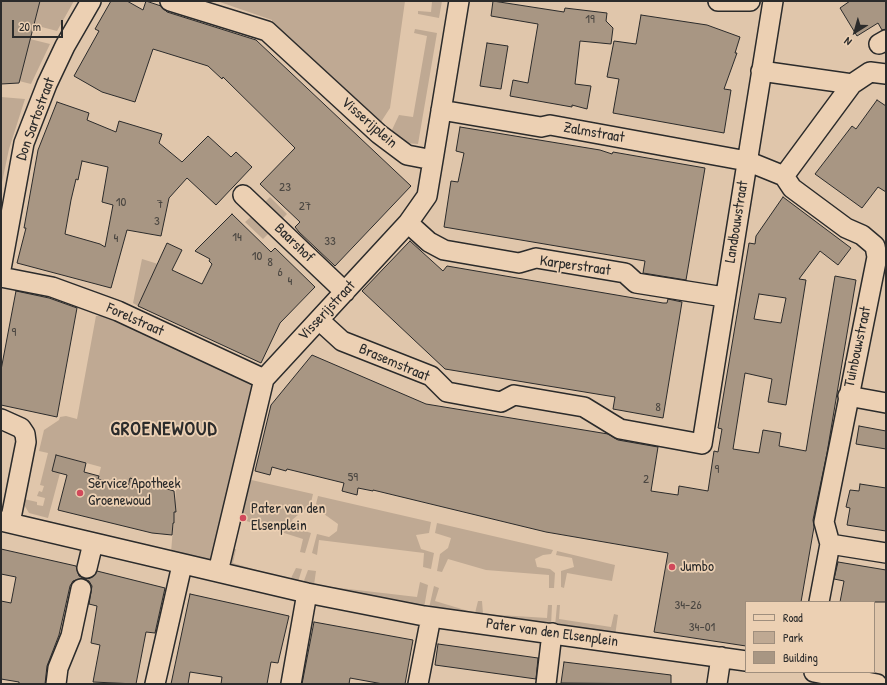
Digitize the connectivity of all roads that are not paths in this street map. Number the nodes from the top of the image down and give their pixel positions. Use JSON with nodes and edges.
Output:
{"nodes":[{"id":1,"x":91,"y":1,"type":"edge"},
{"id":2,"x":170,"y":1,"type":"edge"},
{"id":3,"x":459,"y":1,"type":"edge"},
{"id":4,"x":718,"y":1,"type":"edge"},
{"id":5,"x":750,"y":1,"type":"edge"},
{"id":6,"x":773,"y":1,"type":"edge"},
{"id":7,"x":761,"y":71,"type":"junction"},
{"id":8,"x":886,"y":74,"type":"edge"},
{"id":9,"x":852,"y":84,"type":"junction"},
{"id":10,"x":441,"y":110,"type":"junction"},
{"id":11,"x":433,"y":160,"type":"junction"},
{"id":12,"x":747,"y":161,"type":"junction"},
{"id":13,"x":784,"y":176,"type":"junction"},
{"id":14,"x":243,"y":195,"type":"dead end"},
{"id":15,"x":408,"y":223,"type":"junction"},
{"id":16,"x":1,"y":269,"type":"edge"},
{"id":17,"x":1,"y":277,"type":"edge"},
{"id":18,"x":345,"y":292,"type":"junction"},
{"id":19,"x":724,"y":297,"type":"junction"},
{"id":20,"x":319,"y":320,"type":"junction"},
{"id":21,"x":264,"y":379,"type":"junction"},
{"id":22,"x":848,"y":396,"type":"junction"},
{"id":23,"x":886,"y":402,"type":"edge"},
{"id":24,"x":1,"y":419,"type":"edge"},
{"id":25,"x":702,"y":444,"type":"joint"},
{"id":26,"x":6,"y":522,"type":"edge"},
{"id":27,"x":93,"y":543,"type":"junction"},
{"id":28,"x":830,"y":544,"type":"junction"},
{"id":29,"x":886,"y":553,"type":"edge"},
{"id":30,"x":182,"y":565,"type":"junction"},
{"id":31,"x":87,"y":568,"type":"dead end"},
{"id":32,"x":218,"y":572,"type":"junction"},
{"id":33,"x":81,"y":590,"type":"dead end"},
{"id":34,"x":307,"y":593,"type":"junction"},
{"id":35,"x":819,"y":601,"type":"edge"},
{"id":36,"x":431,"y":617,"type":"junction"},
{"id":37,"x":552,"y":633,"type":"junction"},
{"id":38,"x":721,"y":657,"type":"junction"},
{"id":39,"x":745,"y":661,"type":"edge"},
{"id":40,"x":806,"y":673,"type":"edge"},
{"id":41,"x":819,"y":673,"type":"edge"},
{"id":42,"x":56,"y":684,"type":"edge"},
{"id":43,"x":155,"y":684,"type":"edge"},
{"id":44,"x":290,"y":684,"type":"edge"},
{"id":45,"x":418,"y":684,"type":"edge"},
{"id":46,"x":546,"y":684,"type":"edge"},
{"id":47,"x":717,"y":684,"type":"edge"},
{"id":48,"x":803,"y":684,"type":"edge"},
{"id":49,"x":877,"y":684,"type":"edge"}],
"edges":[{"from":1,"to":16,"type":"street","name":"Don Sartostraat"},
{"from":2,"to":11,"type":"street","name":"Visserijplein"},
{"from":3,"to":10,"type":"street"},
{"from":4,"to":5,"type":"street"},
{"from":6,"to":7,"type":"street","name":"Landbouwstraat"},
{"from":7,"to":9,"type":"street"},
{"from":7,"to":12,"type":"street","name":"Landbouwstraat"},
{"from":8,"to":9,"type":"street"},
{"from":9,"to":13,"type":"street"},
{"from":10,"to":11,"type":"street"},
{"from":10,"to":12,"type":"street","name":"Zalmstraat"},
{"from":11,"to":15,"type":"street","name":"Visserijstraat"},
{"from":12,"to":13,"type":"street","name":"Tuinbouwstraat"},
{"from":12,"to":19,"type":"street","name":"Landbouwstraat"},
{"from":13,"to":22,"type":"street","name":"Tuinbouwstraat"},
{"from":14,"to":18,"type":"street","name":"Baarshof"},
{"from":15,"to":18,"type":"street","name":"Visserijstraat"},
{"from":15,"to":19,"type":"street","name":"Karperstraat"},
{"from":17,"to":21,"type":"street","name":"Forelstraat"},
{"from":18,"to":20,"type":"street","name":"Visserijstraat"},
{"from":19,"to":25,"type":"street","name":"Landbouwstraat"},
{"from":20,"to":21,"type":"street","name":"Visserijstraat"},
{"from":20,"to":25,"type":"street","name":"Brasemstraat"},
{"from":21,"to":32,"type":"street","name":"Visserijstraat"},
{"from":22,"to":23,"type":"street"},
{"from":22,"to":28,"type":"street","name":"Tuinbouwstraat"},
{"from":24,"to":26,"type":"street","name":"Pater van den Elsenplein"},
{"from":26,"to":27,"type":"street","name":"Pater van den Elsenplein"},
{"from":27,"to":30,"type":"street","name":"Pater van den Elsenplein"},
{"from":27,"to":31,"type":"street"},
{"from":28,"to":29,"type":"street"},
{"from":28,"to":35,"type":"street","name":"Tuinbouwstraat"},
{"from":30,"to":32,"type":"street","name":"Pater van den Elsenplein"},
{"from":30,"to":43,"type":"street"},
{"from":32,"to":34,"type":"street","name":"Pater van den Elsenplein"},
{"from":33,"to":42,"type":"street"},
{"from":34,"to":36,"type":"street","name":"Pater van den Elsenplein"},
{"from":34,"to":44,"type":"street"},
{"from":36,"to":37,"type":"street","name":"Pater van den Elsenplein"},
{"from":36,"to":45,"type":"street"},
{"from":37,"to":38,"type":"street","name":"Pater van den Elsenplein"},
{"from":37,"to":46,"type":"street"},
{"from":38,"to":39,"type":"street","name":"Pater van den Elsenplein"},
{"from":38,"to":47,"type":"street"},
{"from":40,"to":48,"type":"street"},
{"from":41,"to":49,"type":"street"}]}
